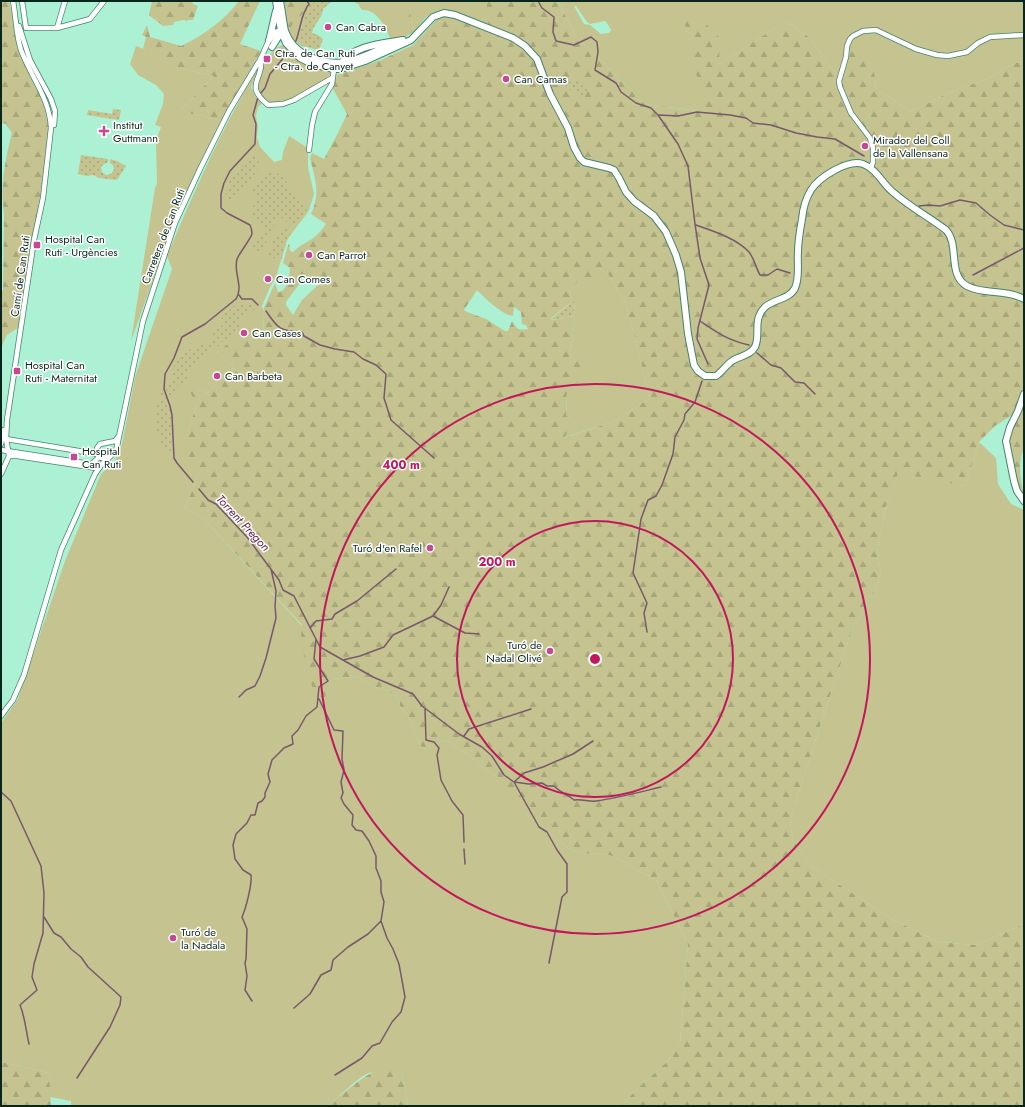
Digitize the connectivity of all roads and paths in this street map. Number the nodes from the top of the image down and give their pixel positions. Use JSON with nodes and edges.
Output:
{"nodes":[{"id":1,"x":13,"y":1,"type":"edge"},
{"id":2,"x":22,"y":1,"type":"edge"},
{"id":3,"x":65,"y":1,"type":"edge"},
{"id":4,"x":104,"y":1,"type":"edge"},
{"id":5,"x":278,"y":3,"type":"edge"},
{"id":6,"x":16,"y":18,"type":"junction"},
{"id":7,"x":57,"y":28,"type":"junction"},
{"id":8,"x":418,"y":32,"type":"junction"},
{"id":9,"x":281,"y":34,"type":"junction"},
{"id":10,"x":1024,"y":36,"type":"edge"},
{"id":11,"x":269,"y":40,"type":"junction"},
{"id":12,"x":403,"y":40,"type":"junction"},
{"id":13,"x":287,"y":41,"type":"junction"},
{"id":14,"x":20,"y":45,"type":"junction"},
{"id":15,"x":272,"y":47,"type":"junction"},
{"id":16,"x":358,"y":50,"type":"junction"},
{"id":17,"x":385,"y":52,"type":"junction"},
{"id":18,"x":301,"y":55,"type":"junction"},
{"id":19,"x":360,"y":57,"type":"junction"},
{"id":20,"x":261,"y":58,"type":"junction"},
{"id":21,"x":32,"y":63,"type":"junction"},
{"id":22,"x":341,"y":63,"type":"junction"},
{"id":23,"x":334,"y":69,"type":"junction"},
{"id":24,"x":332,"y":78,"type":"junction"},
{"id":25,"x":35,"y":79,"type":"junction"},
{"id":26,"x":50,"y":98,"type":"junction"},
{"id":27,"x":50,"y":114,"type":"junction"},
{"id":28,"x":51,"y":134,"type":"junction"},
{"id":29,"x":309,"y":150,"type":"dead end"},
{"id":30,"x":871,"y":168,"type":"junction"},
{"id":31,"x":1024,"y":299,"type":"edge"},
{"id":32,"x":1024,"y":394,"type":"edge"},
{"id":33,"x":7,"y":420,"type":"junction"},
{"id":34,"x":120,"y":434,"type":"junction"},
{"id":35,"x":6,"y":439,"type":"junction"},
{"id":36,"x":105,"y":443,"type":"junction"},
{"id":37,"x":5,"y":452,"type":"edge"},
{"id":38,"x":97,"y":457,"type":"junction"},
{"id":39,"x":109,"y":457,"type":"junction"},
{"id":40,"x":1,"y":460,"type":"edge"},
{"id":41,"x":101,"y":465,"type":"junction"},
{"id":42,"x":96,"y":468,"type":"junction"},
{"id":43,"x":1,"y":474,"type":"edge"},
{"id":44,"x":95,"y":474,"type":"junction"},
{"id":45,"x":1024,"y":501,"type":"edge"},
{"id":46,"x":1,"y":716,"type":"edge"}],
"edges":[{"from":1,"to":6,"type":"street","name":"Camí de Can Ruti"},
{"from":2,"to":7,"type":"street"},
{"from":3,"to":7,"type":"street"},
{"from":4,"to":7,"type":"street"},
{"from":5,"to":9,"type":"street"},
{"from":5,"to":11,"type":"street"},
{"from":5,"to":13,"type":"street"},
{"from":6,"to":14,"type":"street","name":"Camí de Can Ruti"},
{"from":6,"to":21,"type":"street","name":"Camí de Can Ruti"},
{"from":8,"to":12,"type":"street"},
{"from":8,"to":17,"type":"street"},
{"from":8,"to":30,"type":"street"},
{"from":9,"to":11,"type":"street"},
{"from":9,"to":13,"type":"street"},
{"from":9,"to":15,"type":"street"},
{"from":10,"to":30,"type":"street"},
{"from":11,"to":20,"type":"street","name":"Carretera de Can Ruti"},
{"from":12,"to":16,"type":"street"},
{"from":12,"to":19,"type":"street"},
{"from":13,"to":15,"type":"street"},
{"from":13,"to":18,"type":"street"},
{"from":14,"to":21,"type":"street","name":"Camí de Can Ruti"},
{"from":14,"to":25,"type":"street","name":"Camí de Can Ruti"},
{"from":15,"to":20,"type":"street","name":"Carretera de Can Ruti"},
{"from":16,"to":19,"type":"street"},
{"from":16,"to":22,"type":"street"},
{"from":17,"to":19,"type":"street"},
{"from":17,"to":23,"type":"street"},
{"from":18,"to":22,"type":"street"},
{"from":18,"to":23,"type":"street"},
{"from":19,"to":22,"type":"street"},
{"from":19,"to":23,"type":"street"},
{"from":20,"to":24,"type":"street"},
{"from":20,"to":34,"type":"street","name":"Carretera de Can Ruti"},
{"from":21,"to":26,"type":"street","name":"Camí de Can Ruti"},
{"from":23,"to":24,"type":"street"},
{"from":24,"to":29,"type":"street"},
{"from":25,"to":26,"type":"street","name":"Camí de Can Ruti"},
{"from":25,"to":27,"type":"street","name":"Camí de Can Ruti"},
{"from":26,"to":27,"type":"street","name":"Camí de Can Ruti"},
{"from":26,"to":28,"type":"street","name":"Camí de Can Ruti"},
{"from":27,"to":28,"type":"street","name":"Camí de Can Ruti"},
{"from":28,"to":33,"type":"street","name":"Camí de Can Ruti"},
{"from":30,"to":31,"type":"street"},
{"from":32,"to":45,"type":"street"},
{"from":33,"to":35,"type":"street","name":"Camí de Can Ruti"},
{"from":33,"to":37,"type":"street","name":"Camí de Can Ruti"},
{"from":34,"to":36,"type":"street"},
{"from":34,"to":39,"type":"street","name":"Carretera de Can Ruti"},
{"from":35,"to":37,"type":"street","name":"Camí de Can Ruti"},
{"from":35,"to":38,"type":"street"},
{"from":36,"to":38,"type":"street"},
{"from":36,"to":39,"type":"street"},
{"from":37,"to":38,"type":"street"},
{"from":37,"to":40,"type":"street"},
{"from":37,"to":42,"type":"street"},
{"from":37,"to":43,"type":"street"},
{"from":38,"to":39,"type":"street"},
{"from":38,"to":42,"type":"street"},
{"from":39,"to":41,"type":"street","name":"Carretera de Can Ruti"},
{"from":41,"to":42,"type":"street","name":"Carretera de Can Ruti"},
{"from":41,"to":44,"type":"street"},
{"from":42,"to":44,"type":"street"},
{"from":44,"to":46,"type":"street"}]}
